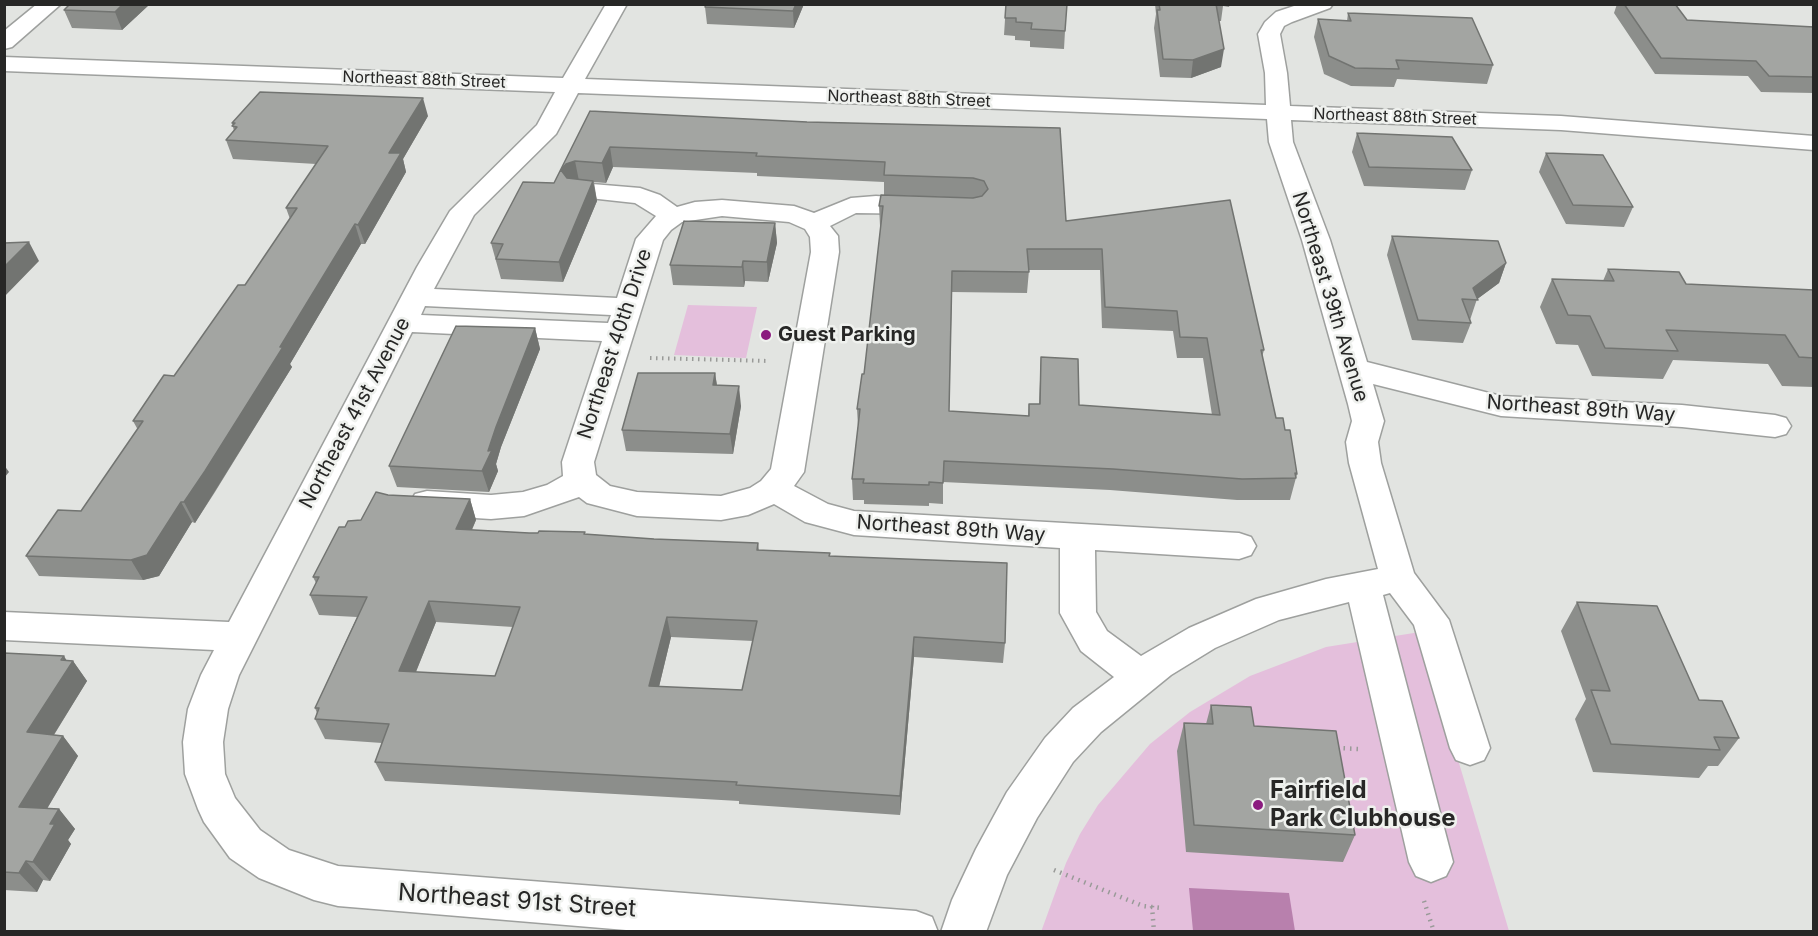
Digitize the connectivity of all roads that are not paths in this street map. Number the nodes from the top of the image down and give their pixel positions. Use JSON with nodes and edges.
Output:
{"nodes":[{"id":1,"x":51,"y":4,"type":"edge"},
{"id":2,"x":617,"y":4,"type":"edge"},
{"id":3,"x":1323,"y":4,"type":"edge"},
{"id":4,"x":4,"y":42,"type":"edge"},
{"id":5,"x":4,"y":64,"type":"edge"},
{"id":6,"x":572,"y":85,"type":"junction"},
{"id":7,"x":1280,"y":113,"type":"junction"},
{"id":8,"x":1814,"y":143,"type":"edge"},
{"id":9,"x":580,"y":191,"type":"edge"},
{"id":10,"x":948,"y":207,"type":"edge"},
{"id":11,"x":673,"y":216,"type":"junction"},
{"id":12,"x":814,"y":223,"type":"junction"},
{"id":13,"x":409,"y":310,"type":"junction"},
{"id":14,"x":623,"y":320,"type":"junction"},
{"id":15,"x":1355,"y":369,"type":"junction"},
{"id":16,"x":1775,"y":426,"type":"dead end"},
{"id":17,"x":582,"y":481,"type":"junction"},
{"id":18,"x":773,"y":489,"type":"junction"},
{"id":19,"x":396,"y":501,"type":"edge"},
{"id":20,"x":1077,"y":537,"type":"junction"},
{"id":21,"x":1239,"y":546,"type":"dead end"},
{"id":22,"x":1380,"y":582,"type":"junction"},
{"id":23,"x":4,"y":626,"type":"edge"},
{"id":24,"x":238,"y":637,"type":"junction"},
{"id":25,"x":1133,"y":683,"type":"junction"},
{"id":26,"x":1470,"y":748,"type":"dead end"},
{"id":27,"x":205,"y":774,"type":"joint"},
{"id":28,"x":1431,"y":862,"type":"dead end"},
{"id":29,"x":916,"y":932,"type":"edge"},
{"id":30,"x":963,"y":932,"type":"edge"}],
"edges":[{"from":1,"to":4,"type":"street"},
{"from":2,"to":6,"type":"street","name":"Northeast 41st Avenue"},
{"from":3,"to":7,"type":"street","name":"Northeast 39th Avenue"},
{"from":5,"to":6,"type":"street","name":"Northeast 88th Street"},
{"from":6,"to":7,"type":"street","name":"Northeast 88th Street"},
{"from":6,"to":13,"type":"street","name":"Northeast 41st Avenue"},
{"from":7,"to":8,"type":"street","name":"Northeast 88th Street"},
{"from":7,"to":15,"type":"street","name":"Northeast 39th Avenue"},
{"from":9,"to":11,"type":"street"},
{"from":10,"to":12,"type":"street"},
{"from":11,"to":12,"type":"street"},
{"from":11,"to":14,"type":"street","name":"Northeast 40th Drive"},
{"from":12,"to":18,"type":"street"},
{"from":13,"to":14,"type":"street"},
{"from":13,"to":24,"type":"street","name":"Northeast 41st Avenue"},
{"from":14,"to":17,"type":"street","name":"Northeast 40th Drive"},
{"from":15,"to":16,"type":"street","name":"Northeast 89th Way"},
{"from":15,"to":22,"type":"street","name":"Northeast 39th Avenue"},
{"from":17,"to":18,"type":"street"},
{"from":17,"to":19,"type":"street"},
{"from":18,"to":20,"type":"street","name":"Northeast 89th Way"},
{"from":20,"to":21,"type":"street","name":"Northeast 89th Way"},
{"from":20,"to":25,"type":"street"},
{"from":22,"to":25,"type":"street"},
{"from":22,"to":26,"type":"street","name":"Northeast 39th Avenue"},
{"from":22,"to":28,"type":"street"},
{"from":23,"to":24,"type":"street"},
{"from":24,"to":27,"type":"street","name":"Northeast 41st Avenue"},
{"from":25,"to":30,"type":"street"},
{"from":27,"to":29,"type":"street","name":"Northeast 91st Street"}]}
